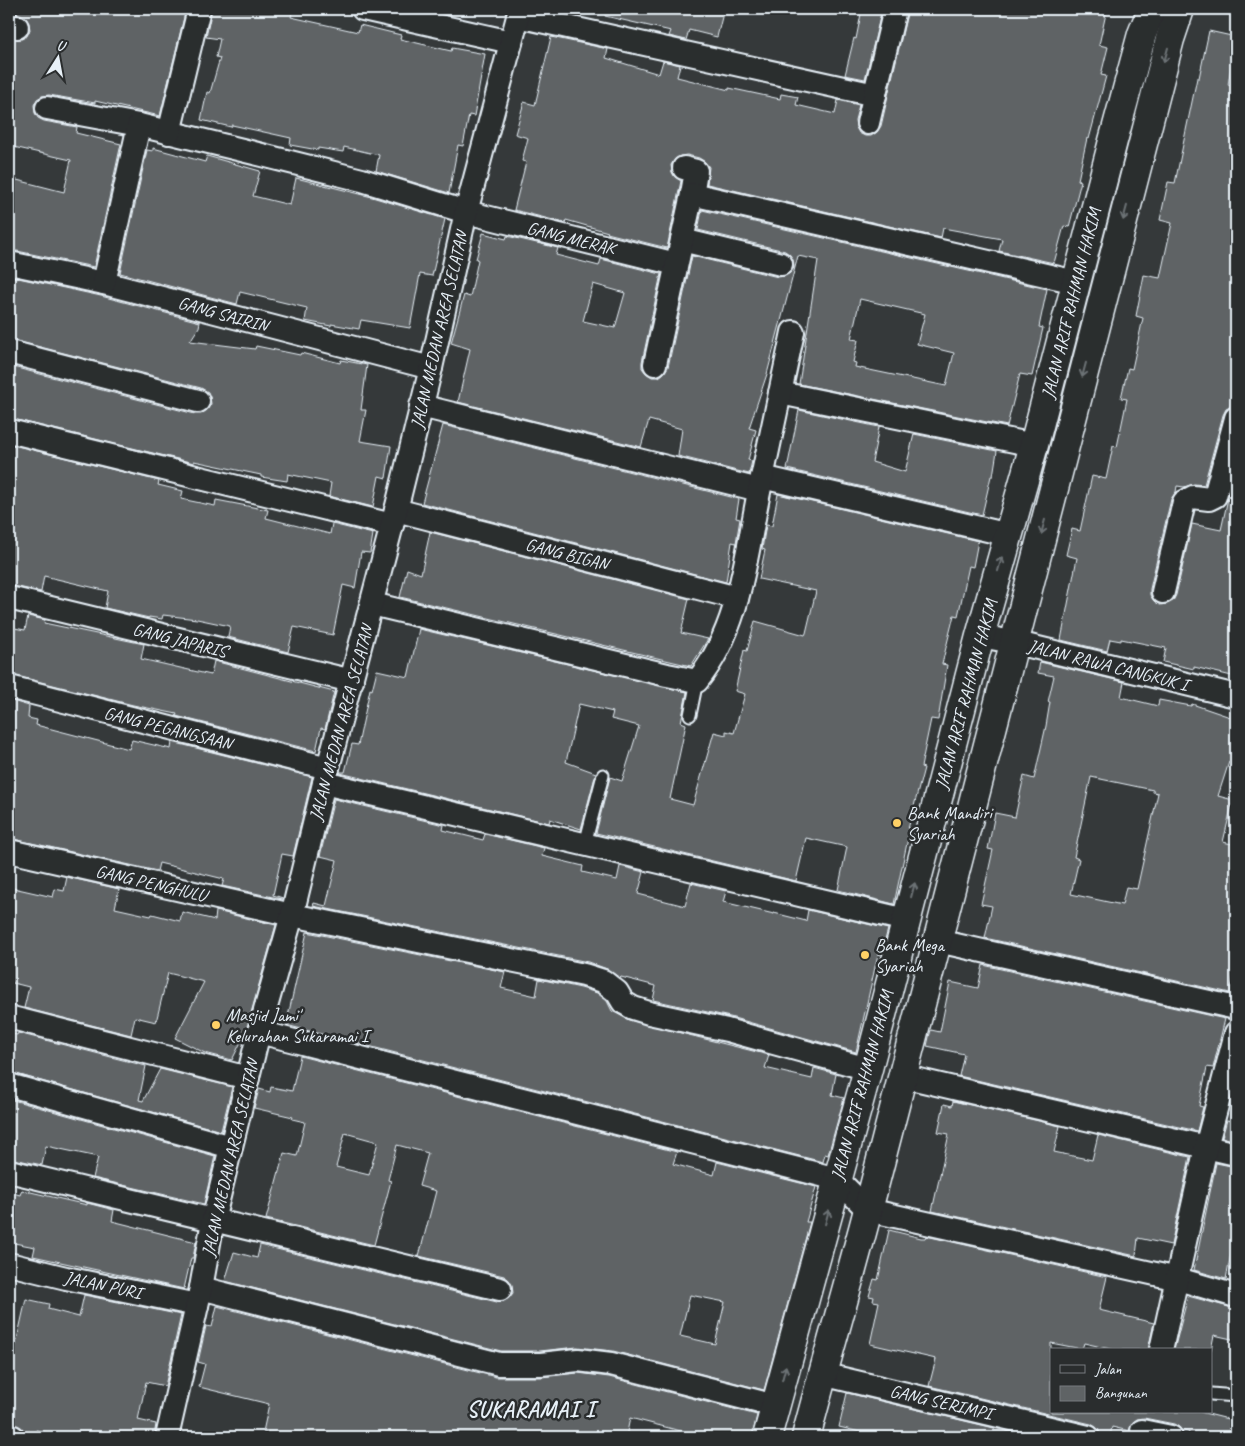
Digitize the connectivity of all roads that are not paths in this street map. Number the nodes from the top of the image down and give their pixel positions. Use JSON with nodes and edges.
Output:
{"nodes":[{"id":1,"x":199,"y":9,"type":"edge"},
{"id":2,"x":363,"y":9,"type":"edge"},
{"id":3,"x":895,"y":9,"type":"edge"},
{"id":4,"x":1152,"y":9,"type":"edge"},
{"id":5,"x":1180,"y":9,"type":"edge"},
{"id":6,"x":519,"y":13,"type":"edge"},
{"id":7,"x":408,"y":14,"type":"edge"},
{"id":8,"x":511,"y":42,"type":"junction"},
{"id":9,"x":875,"y":96,"type":"junction"},
{"id":10,"x":47,"y":108,"type":"dead end"},
{"id":11,"x":868,"y":123,"type":"dead end"},
{"id":12,"x":139,"y":125,"type":"junction"},
{"id":13,"x":169,"y":133,"type":"junction"},
{"id":14,"x":684,"y":168,"type":"dead end"},
{"id":15,"x":692,"y":194,"type":"junction"},
{"id":16,"x":466,"y":212,"type":"junction"},
{"id":17,"x":682,"y":240,"type":"junction"},
{"id":18,"x":14,"y":264,"type":"dead end"},
{"id":19,"x":676,"y":264,"type":"junction"},
{"id":20,"x":780,"y":264,"type":"dead end"},
{"id":21,"x":1076,"y":282,"type":"junction"},
{"id":22,"x":104,"y":283,"type":"junction"},
{"id":23,"x":793,"y":332,"type":"dead end"},
{"id":24,"x":9,"y":352,"type":"edge"},
{"id":25,"x":655,"y":364,"type":"dead end"},
{"id":26,"x":431,"y":368,"type":"junction"},
{"id":27,"x":780,"y":392,"type":"junction"},
{"id":28,"x":198,"y":401,"type":"dead end"},
{"id":29,"x":422,"y":406,"type":"junction"},
{"id":30,"x":1236,"y":418,"type":"edge"},
{"id":31,"x":9,"y":431,"type":"edge"},
{"id":32,"x":1034,"y":445,"type":"junction"},
{"id":33,"x":761,"y":483,"type":"junction"},
{"id":34,"x":394,"y":518,"type":"junction"},
{"id":35,"x":1009,"y":535,"type":"junction"},
{"id":36,"x":1163,"y":592,"type":"dead end"},
{"id":37,"x":9,"y":598,"type":"edge"},
{"id":38,"x":737,"y":598,"type":"junction"},
{"id":39,"x":372,"y":604,"type":"junction"},
{"id":40,"x":980,"y":636,"type":"junction"},
{"id":41,"x":1013,"y":642,"type":"junction"},
{"id":42,"x":352,"y":681,"type":"junction"},
{"id":43,"x":697,"y":681,"type":"junction"},
{"id":44,"x":9,"y":687,"type":"edge"},
{"id":45,"x":1236,"y":696,"type":"edge"},
{"id":46,"x":690,"y":715,"type":"dead end"},
{"id":47,"x":603,"y":775,"type":"dead end"},
{"id":48,"x":326,"y":776,"type":"junction"},
{"id":49,"x":585,"y":844,"type":"junction"},
{"id":50,"x":9,"y":851,"type":"edge"},
{"id":51,"x":292,"y":915,"type":"junction"},
{"id":52,"x":906,"y":920,"type":"junction"},
{"id":53,"x":938,"y":941,"type":"junction"},
{"id":54,"x":1236,"y":1008,"type":"edge"},
{"id":55,"x":12,"y":1018,"type":"dead end"},
{"id":56,"x":259,"y":1032,"type":"junction"},
{"id":57,"x":1236,"y":1033,"type":"edge"},
{"id":58,"x":868,"y":1069,"type":"junction"},
{"id":59,"x":902,"y":1076,"type":"junction"},
{"id":60,"x":248,"y":1078,"type":"junction"},
{"id":61,"x":9,"y":1085,"type":"edge"},
{"id":62,"x":231,"y":1147,"type":"junction"},
{"id":63,"x":1206,"y":1147,"type":"junction"},
{"id":64,"x":1236,"y":1154,"type":"edge"},
{"id":65,"x":9,"y":1171,"type":"edge"},
{"id":66,"x":837,"y":1179,"type":"junction"},
{"id":67,"x":868,"y":1210,"type":"junction"},
{"id":68,"x":213,"y":1221,"type":"junction"},
{"id":69,"x":9,"y":1264,"type":"edge"},
{"id":70,"x":1178,"y":1279,"type":"junction"},
{"id":71,"x":500,"y":1289,"type":"dead end"},
{"id":72,"x":1236,"y":1296,"type":"edge"},
{"id":73,"x":199,"y":1297,"type":"junction"},
{"id":74,"x":1161,"y":1348,"type":"edge"},
{"id":75,"x":822,"y":1374,"type":"junction"},
{"id":76,"x":1212,"y":1394,"type":"edge"},
{"id":77,"x":1236,"y":1396,"type":"edge"},
{"id":78,"x":775,"y":1406,"type":"junction"},
{"id":79,"x":1139,"y":1427,"type":"edge"},
{"id":80,"x":9,"y":1435,"type":"edge"},
{"id":81,"x":14,"y":1437,"type":"edge"},
{"id":82,"x":167,"y":1437,"type":"edge"},
{"id":83,"x":767,"y":1437,"type":"edge"},
{"id":84,"x":806,"y":1437,"type":"edge"},
{"id":85,"x":1088,"y":1437,"type":"edge"},
{"id":86,"x":1171,"y":1437,"type":"edge"}],
"edges":[{"from":1,"to":13,"type":"street"},
{"from":2,"to":7,"type":"street"},
{"from":3,"to":9,"type":"street"},
{"from":4,"to":21,"type":"main road","name":"JALAN ARIF RAHMAN HAKIM"},
{"from":5,"to":41,"type":"main road","name":"JALAN ARIF RAHMAN HAKIM","one_way":true},
{"from":6,"to":8,"type":"street","name":"JALAN MEDAN AREA SELATAN"},
{"from":6,"to":9,"type":"street"},
{"from":7,"to":8,"type":"street"},
{"from":8,"to":16,"type":"street","name":"JALAN MEDAN AREA SELATAN"},
{"from":9,"to":11,"type":"street"},
{"from":10,"to":12,"type":"street","name":"GANG MERAK"},
{"from":12,"to":13,"type":"street","name":"GANG MERAK"},
{"from":12,"to":22,"type":"street"},
{"from":13,"to":16,"type":"street","name":"GANG MERAK"},
{"from":14,"to":15,"type":"street"},
{"from":15,"to":17,"type":"street"},
{"from":15,"to":21,"type":"street"},
{"from":16,"to":19,"type":"street","name":"GANG MERAK"},
{"from":16,"to":26,"type":"street","name":"JALAN MEDAN AREA SELATAN"},
{"from":17,"to":19,"type":"street"},
{"from":17,"to":20,"type":"street"},
{"from":18,"to":22,"type":"street","name":"GANG SAIRIN"},
{"from":19,"to":25,"type":"street"},
{"from":21,"to":32,"type":"main road","name":"JALAN ARIF RAHMAN HAKIM"},
{"from":22,"to":26,"type":"street","name":"GANG SAIRIN"},
{"from":23,"to":27,"type":"street"},
{"from":24,"to":28,"type":"street"},
{"from":26,"to":29,"type":"street","name":"JALAN MEDAN AREA SELATAN"},
{"from":27,"to":32,"type":"street"},
{"from":27,"to":33,"type":"street"},
{"from":29,"to":33,"type":"street"},
{"from":29,"to":34,"type":"street","name":"JALAN MEDAN AREA SELATAN"},
{"from":30,"to":36,"type":"street"},
{"from":31,"to":34,"type":"street","name":"GANG BIGAN"},
{"from":32,"to":35,"type":"main road","name":"JALAN ARIF RAHMAN HAKIM"},
{"from":33,"to":35,"type":"street"},
{"from":33,"to":38,"type":"street"},
{"from":34,"to":38,"type":"street","name":"GANG BIGAN"},
{"from":34,"to":39,"type":"street","name":"JALAN MEDAN AREA SELATAN"},
{"from":40,"to":35,"type":"main road","name":"JALAN ARIF RAHMAN HAKIM","one_way":true},
{"from":37,"to":42,"type":"street","name":"GANG JAPARIS"},
{"from":38,"to":43,"type":"street"},
{"from":39,"to":42,"type":"street","name":"JALAN MEDAN AREA SELATAN"},
{"from":39,"to":43,"type":"street"},
{"from":40,"to":41,"type":"street","name":"JALAN RAWA CANGKUK I"},
{"from":52,"to":40,"type":"main road","name":"JALAN ARIF RAHMAN HAKIM","one_way":true},
{"from":41,"to":45,"type":"street","name":"JALAN RAWA CANGKUK I"},
{"from":41,"to":53,"type":"main road","name":"JALAN ARIF RAHMAN HAKIM"},
{"from":42,"to":48,"type":"street","name":"JALAN MEDAN AREA SELATAN"},
{"from":43,"to":46,"type":"lane"},
{"from":44,"to":48,"type":"street","name":"GANG PEGANGSAAN"},
{"from":47,"to":49,"type":"lane"},
{"from":48,"to":49,"type":"street","name":"GANG PEGANGSAAN"},
{"from":48,"to":51,"type":"street","name":"JALAN MEDAN AREA SELATAN"},
{"from":49,"to":52,"type":"street","name":"GANG PEGANGSAAN"},
{"from":50,"to":51,"type":"street","name":"GANG PENGHULU"},
{"from":51,"to":56,"type":"street","name":"JALAN MEDAN AREA SELATAN"},
{"from":51,"to":58,"type":"street","name":"GANG PENGHULU"},
{"from":52,"to":58,"type":"main road","name":"JALAN ARIF RAHMAN HAKIM"},
{"from":53,"to":54,"type":"street"},
{"from":53,"to":59,"type":"main road","name":"JALAN ARIF RAHMAN HAKIM"},
{"from":55,"to":60,"type":"street"},
{"from":56,"to":60,"type":"street","name":"JALAN MEDAN AREA SELATAN"},
{"from":56,"to":66,"type":"street"},
{"from":57,"to":63,"type":"street"},
{"from":58,"to":66,"type":"main road","name":"JALAN ARIF RAHMAN HAKIM"},
{"from":59,"to":63,"type":"street"},
{"from":59,"to":67,"type":"main road","name":"JALAN ARIF RAHMAN HAKIM"},
{"from":60,"to":62,"type":"street","name":"JALAN MEDAN AREA SELATAN"},
{"from":61,"to":62,"type":"street"},
{"from":62,"to":68,"type":"street","name":"JALAN MEDAN AREA SELATAN"},
{"from":63,"to":64,"type":"street"},
{"from":63,"to":70,"type":"street"},
{"from":65,"to":68,"type":"street"},
{"from":66,"to":67,"type":"street"},
{"from":78,"to":66,"type":"main road","name":"JALAN ARIF RAHMAN HAKIM","one_way":true},
{"from":67,"to":70,"type":"street"},
{"from":67,"to":75,"type":"main road","name":"JALAN ARIF RAHMAN HAKIM"},
{"from":68,"to":71,"type":"street"},
{"from":68,"to":73,"type":"street","name":"JALAN MEDAN AREA SELATAN"},
{"from":69,"to":73,"type":"street","name":"JALAN PURI"},
{"from":70,"to":72,"type":"street"},
{"from":70,"to":74,"type":"street"},
{"from":73,"to":78,"type":"street","name":"JALAN PURI"},
{"from":73,"to":82,"type":"street","name":"JALAN MEDAN AREA SELATAN"},
{"from":75,"to":84,"type":"main road","name":"JALAN ARIF RAHMAN HAKIM"},
{"from":75,"to":85,"type":"street","name":"GANG SERIMPI"},
{"from":76,"to":77,"type":"lane"},
{"from":78,"to":83,"type":"main road","name":"JALAN ARIF RAHMAN HAKIM"},
{"from":79,"to":86,"type":"street"},
{"from":80,"to":81,"type":"street"}]}
